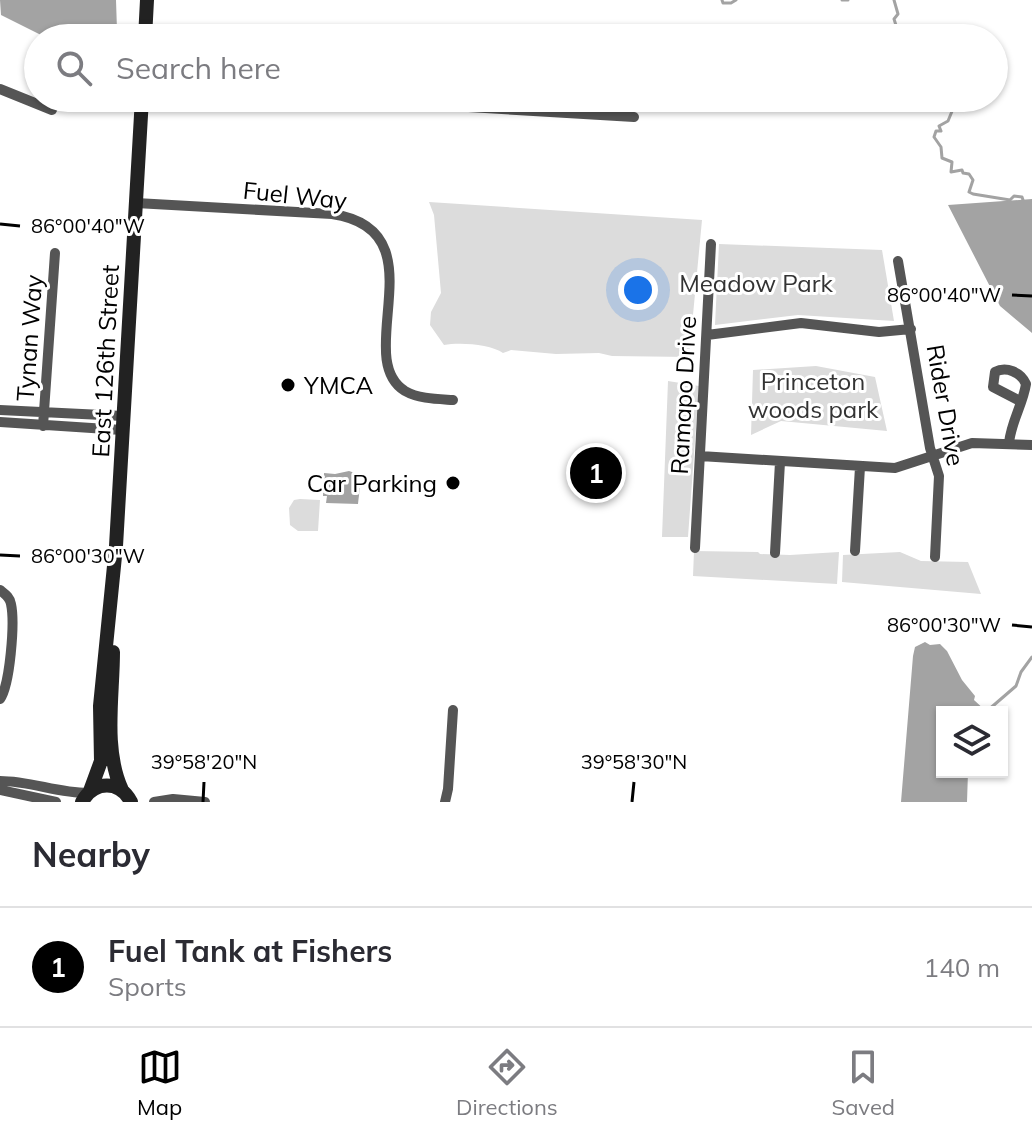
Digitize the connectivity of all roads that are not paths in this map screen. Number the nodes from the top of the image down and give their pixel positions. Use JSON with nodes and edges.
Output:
{"nodes":[{"id":1,"x":147,"y":0,"type":"edge"},
{"id":2,"x":146,"y":24,"type":"edge"},
{"id":3,"x":0,"y":89,"type":"edge"},
{"id":4,"x":24,"y":99,"type":"edge"},
{"id":5,"x":141,"y":112,"type":"edge"},
{"id":6,"x":551,"y":112,"type":"edge"},
{"id":7,"x":634,"y":117,"type":"dead end"},
{"id":8,"x":136,"y":203,"type":"junction"},
{"id":9,"x":711,"y":244,"type":"dead end"},
{"id":10,"x":55,"y":253,"type":"dead end"},
{"id":11,"x":898,"y":261,"type":"dead end"},
{"id":12,"x":911,"y":329,"type":"junction"},
{"id":13,"x":707,"y":335,"type":"junction"},
{"id":14,"x":453,"y":400,"type":"dead end"},
{"id":15,"x":1020,"y":401,"type":"dead end"},
{"id":16,"x":0,"y":410,"type":"edge"},
{"id":17,"x":44,"y":412,"type":"junction"},
{"id":18,"x":0,"y":422,"type":"edge"},
{"id":19,"x":123,"y":423,"type":"junction"},
{"id":20,"x":43,"y":426,"type":"junction"},
{"id":21,"x":1009,"y":443,"type":"junction"},
{"id":22,"x":1032,"y":445,"type":"edge"},
{"id":23,"x":700,"y":456,"type":"junction"},
{"id":24,"x":934,"y":456,"type":"junction"},
{"id":25,"x":780,"y":462,"type":"junction"},
{"id":26,"x":860,"y":467,"type":"junction"},
{"id":27,"x":695,"y":548,"type":"dead end"},
{"id":28,"x":855,"y":551,"type":"dead end"},
{"id":29,"x":775,"y":553,"type":"dead end"},
{"id":30,"x":935,"y":557,"type":"dead end"},
{"id":31,"x":114,"y":579,"type":"junction"},
{"id":32,"x":0,"y":590,"type":"edge"},
{"id":33,"x":0,"y":699,"type":"edge"},
{"id":34,"x":453,"y":710,"type":"dead end"},
{"id":35,"x":0,"y":781,"type":"edge"},
{"id":36,"x":0,"y":790,"type":"edge"},
{"id":37,"x":87,"y":795,"type":"edge"},
{"id":38,"x":126,"y":795,"type":"edge"},
{"id":39,"x":56,"y":802,"type":"edge"},
{"id":40,"x":153,"y":802,"type":"edge"},
{"id":41,"x":205,"y":802,"type":"edge"},
{"id":42,"x":445,"y":802,"type":"edge"}],
"edges":[{"from":1,"to":2,"type":"main road"},
{"from":3,"to":4,"type":"street"},
{"from":5,"to":8,"type":"main road","name":"East 126th Street"},
{"from":6,"to":7,"type":"street"},
{"from":8,"to":14,"type":"street","name":"Fuel Way"},
{"from":8,"to":19,"type":"main road","name":"East 126th Street"},
{"from":9,"to":13,"type":"street","name":"Ramapo Drive"},
{"from":10,"to":17,"type":"street","name":"Tynan Way"},
{"from":11,"to":12,"type":"street","name":"Rider Drive"},
{"from":12,"to":13,"type":"street"},
{"from":12,"to":24,"type":"street","name":"Rider Drive"},
{"from":13,"to":23,"type":"street","name":"Ramapo Drive"},
{"from":15,"to":21,"type":"street"},
{"from":16,"to":17,"type":"street"},
{"from":17,"to":19,"type":"street"},
{"from":17,"to":20,"type":"street","name":"Tynan Way"},
{"from":18,"to":20,"type":"street"},
{"from":19,"to":20,"type":"street"},
{"from":19,"to":31,"type":"main road","name":"East 126th Street"},
{"from":21,"to":22,"type":"street"},
{"from":21,"to":24,"type":"street"},
{"from":23,"to":25,"type":"street"},
{"from":23,"to":27,"type":"street","name":"Ramapo Drive"},
{"from":24,"to":26,"type":"street"},
{"from":24,"to":30,"type":"street","name":"Rider Drive"},
{"from":25,"to":26,"type":"street"},
{"from":25,"to":29,"type":"street"},
{"from":26,"to":28,"type":"street"},
{"from":31,"to":37,"type":"main road","name":"East 126th Street"},
{"from":31,"to":38,"type":"main road","name":"East 126th Street"},
{"from":32,"to":33,"type":"street"},
{"from":34,"to":42,"type":"street"},
{"from":35,"to":37,"type":"street"},
{"from":36,"to":39,"type":"street"},
{"from":37,"to":38,"type":"main road"},
{"from":38,"to":40,"type":"street"},
{"from":40,"to":41,"type":"street"}]}
